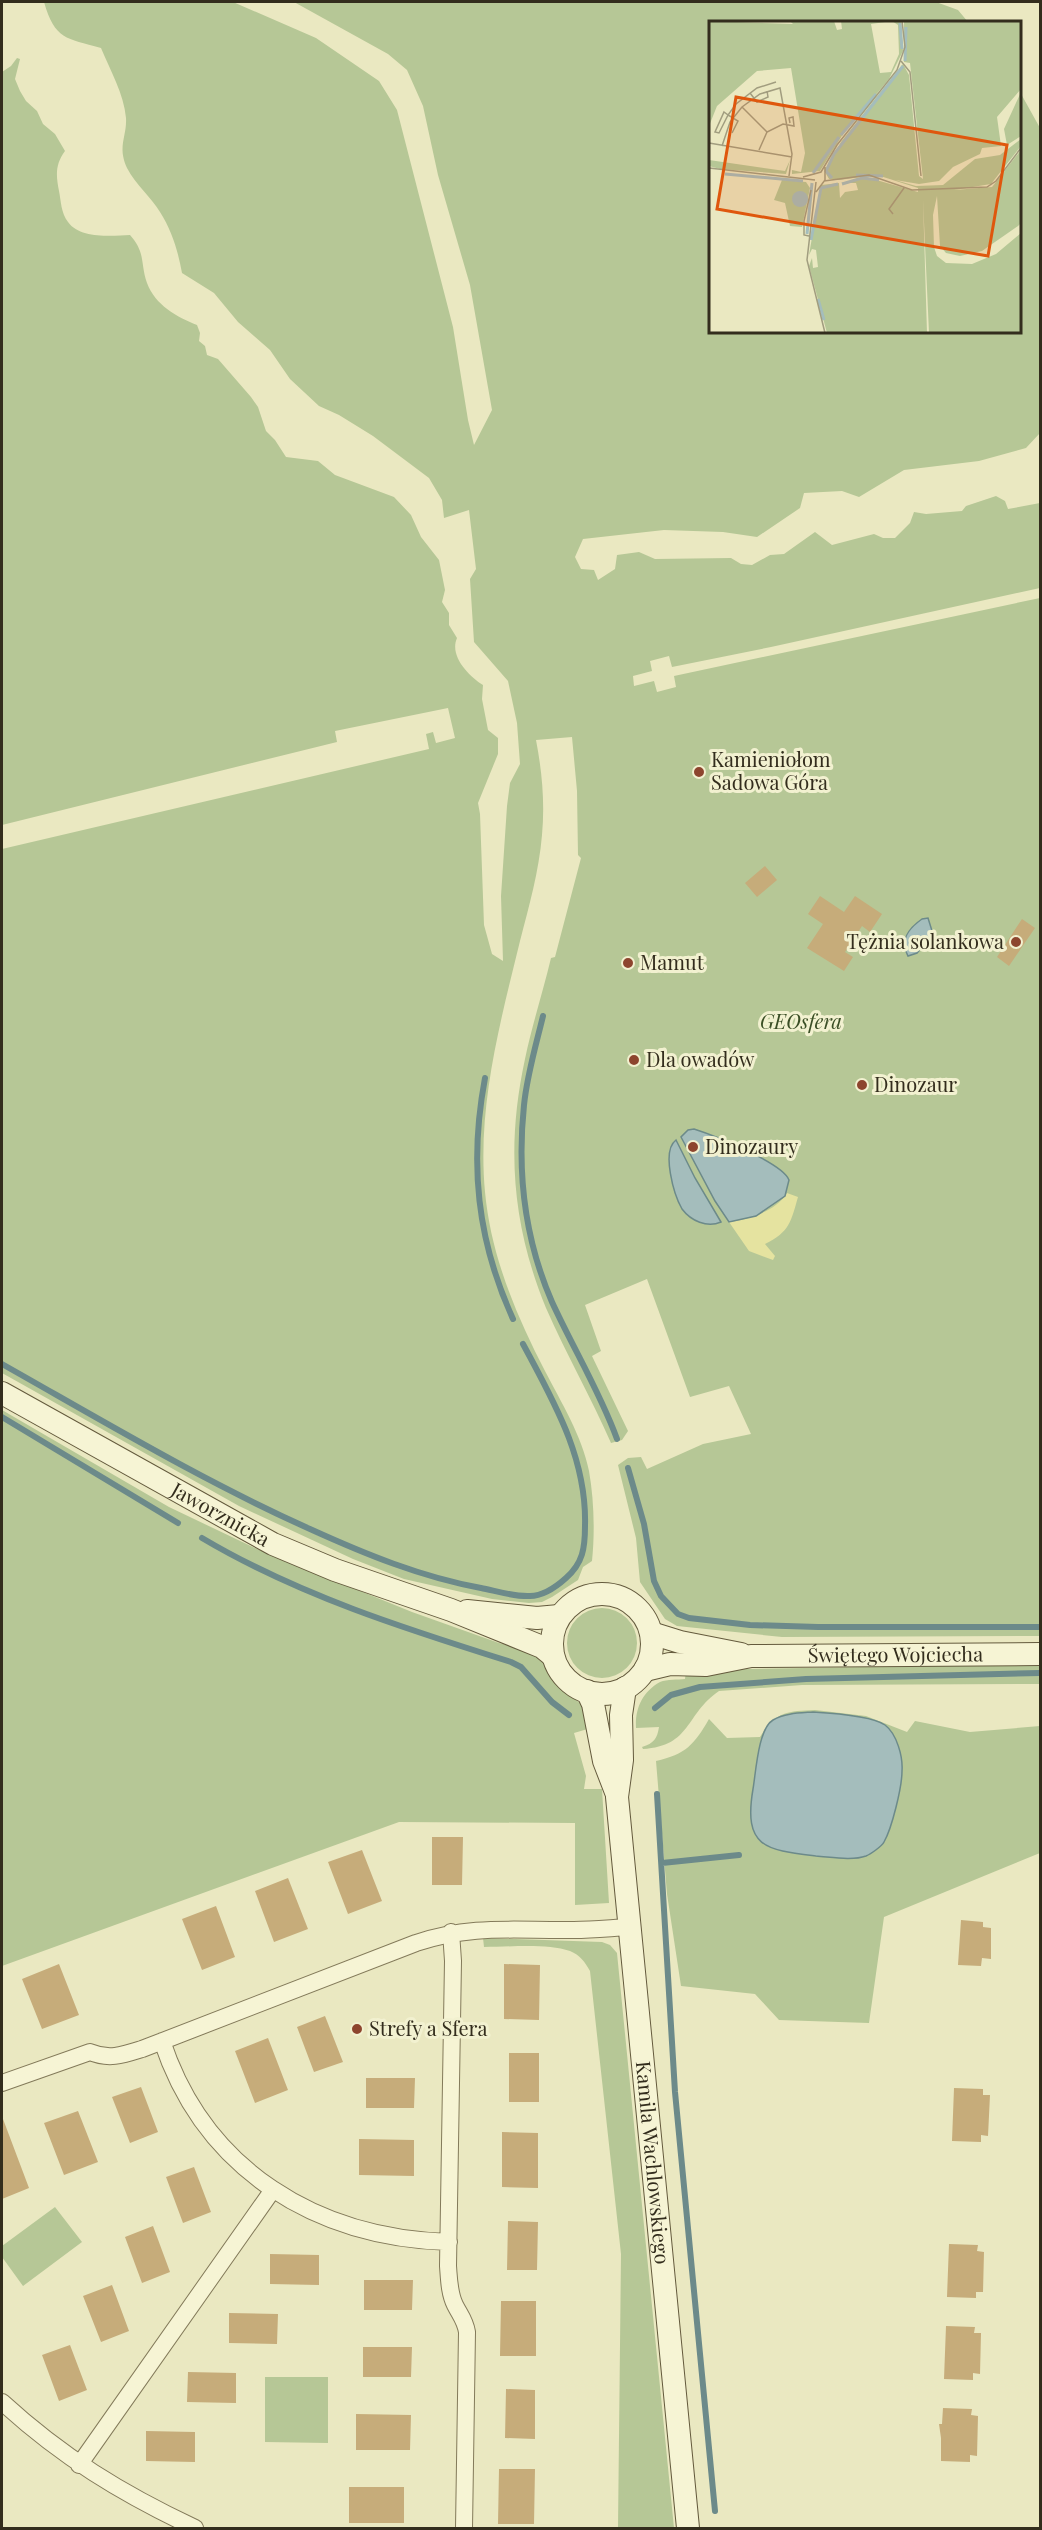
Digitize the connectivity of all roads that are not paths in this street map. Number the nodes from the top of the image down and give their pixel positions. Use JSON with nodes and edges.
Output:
{"nodes":[{"id":1,"x":2,"y":1393,"type":"edge"},
{"id":2,"x":451,"y":1610,"type":"junction"},
{"id":3,"x":559,"y":1616,"type":"junction"},
{"id":4,"x":651,"y":1634,"type":"junction"},
{"id":5,"x":1041,"y":1654,"type":"edge"},
{"id":6,"x":553,"y":1656,"type":"junction"},
{"id":7,"x":751,"y":1656,"type":"junction"},
{"id":8,"x":645,"y":1670,"type":"junction"},
{"id":9,"x":626,"y":1688,"type":"junction"},
{"id":10,"x":586,"y":1691,"type":"junction"},
{"id":11,"x":617,"y":1797,"type":"junction"},
{"id":12,"x":630,"y":1927,"type":"junction"},
{"id":13,"x":451,"y":1932,"type":"junction"},
{"id":14,"x":162,"y":2041,"type":"junction"},
{"id":15,"x":2,"y":2083,"type":"edge"},
{"id":16,"x":272,"y":2191,"type":"junction"},
{"id":17,"x":449,"y":2242,"type":"junction"},
{"id":18,"x":2,"y":2402,"type":"edge"},
{"id":19,"x":79,"y":2465,"type":"junction"},
{"id":20,"x":195,"y":2529,"type":"edge"},
{"id":21,"x":464,"y":2529,"type":"edge"},
{"id":22,"x":688,"y":2529,"type":"edge"}],
"edges":[{"from":1,"to":2,"type":"street","name":"Jaworznicka"},
{"from":2,"to":3,"type":"street","name":"Jaworznicka"},
{"from":2,"to":6,"type":"street","name":"Jaworznicka"},
{"from":3,"to":4,"type":"street"},
{"from":3,"to":6,"type":"street"},
{"from":4,"to":7,"type":"street","name":"Świętego Wojciecha"},
{"from":4,"to":8,"type":"street"},
{"from":5,"to":7,"type":"street","name":"Świętego Wojciecha"},
{"from":6,"to":10,"type":"street"},
{"from":7,"to":8,"type":"street","name":"Świętego Wojciecha"},
{"from":8,"to":9,"type":"street"},
{"from":9,"to":10,"type":"street"},
{"from":9,"to":11,"type":"street","name":"Kamila Wachlowskiego"},
{"from":10,"to":11,"type":"street","name":"Kamila Wachlowskiego"},
{"from":11,"to":12,"type":"street","name":"Kamila Wachlowskiego"},
{"from":12,"to":13,"type":"street"},
{"from":12,"to":22,"type":"street","name":"Kamila Wachlowskiego"},
{"from":13,"to":14,"type":"street"},
{"from":13,"to":17,"type":"street"},
{"from":14,"to":15,"type":"street"},
{"from":14,"to":16,"type":"street"},
{"from":16,"to":17,"type":"street"},
{"from":16,"to":19,"type":"street"},
{"from":17,"to":21,"type":"street"},
{"from":18,"to":19,"type":"street"},
{"from":19,"to":20,"type":"street"}]}
